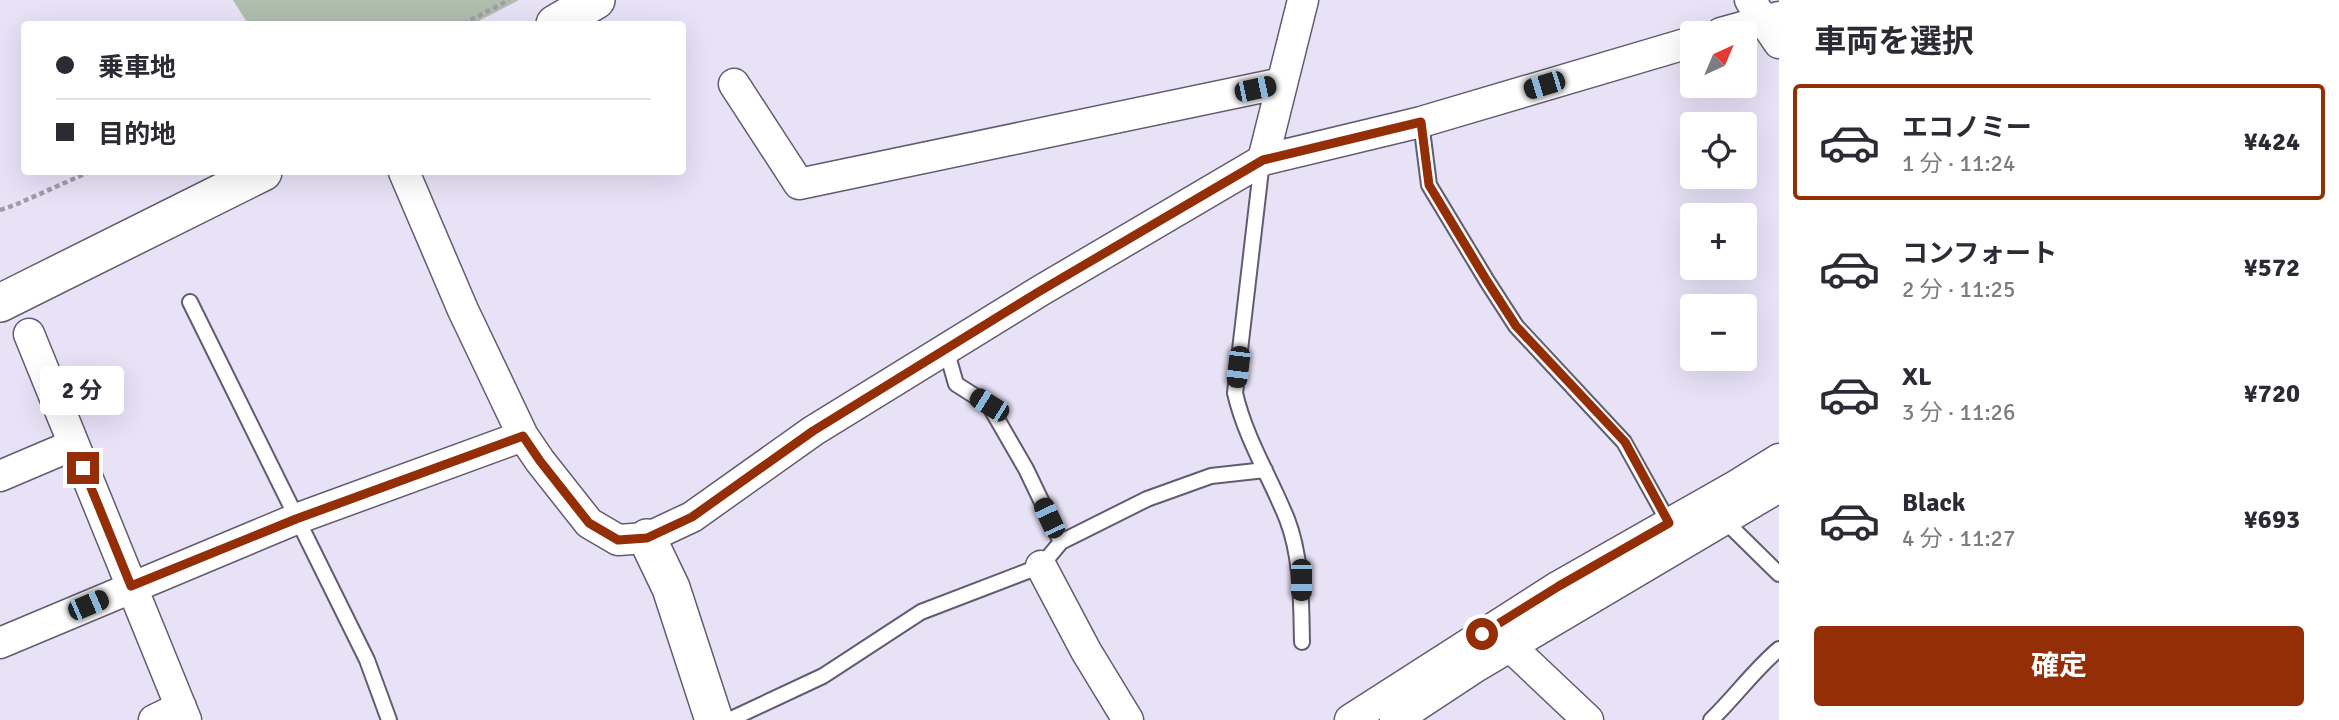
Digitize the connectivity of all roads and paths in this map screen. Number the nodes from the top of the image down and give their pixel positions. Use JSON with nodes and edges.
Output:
{"nodes":[{"id":1,"x":509,"y":0,"type":"edge"},
{"id":2,"x":596,"y":0,"type":"edge"},
{"id":3,"x":1303,"y":0,"type":"edge"},
{"id":4,"x":469,"y":21,"type":"edge"},
{"id":5,"x":560,"y":21,"type":"edge"},
{"id":6,"x":1680,"y":46,"type":"edge"},
{"id":7,"x":1282,"y":83,"type":"junction"},
{"id":8,"x":734,"y":84,"type":"dead end"},
{"id":9,"x":1421,"y":122,"type":"junction"},
{"id":10,"x":1263,"y":160,"type":"junction"},
{"id":11,"x":82,"y":175,"type":"edge"},
{"id":12,"x":257,"y":175,"type":"edge"},
{"id":13,"x":405,"y":175,"type":"edge"},
{"id":14,"x":0,"y":210,"type":"edge"},
{"id":15,"x":190,"y":302,"type":"dead end"},
{"id":16,"x":0,"y":303,"type":"edge"},
{"id":17,"x":29,"y":334,"type":"dead end"},
{"id":18,"x":946,"y":349,"type":"junction"},
{"id":19,"x":523,"y":436,"type":"junction"},
{"id":20,"x":73,"y":445,"type":"junction"},
{"id":21,"x":1779,"y":459,"type":"edge"},
{"id":22,"x":1265,"y":470,"type":"junction"},
{"id":23,"x":0,"y":476,"type":"edge"},
{"id":24,"x":1779,"y":488,"type":"edge"},
{"id":25,"x":1715,"y":512,"type":"junction"},
{"id":26,"x":296,"y":519,"type":"junction"},
{"id":27,"x":1669,"y":523,"type":"junction"},
{"id":28,"x":647,"y":538,"type":"junction"},
{"id":29,"x":1061,"y":542,"type":"junction"},
{"id":30,"x":1041,"y":566,"type":"junction"},
{"id":31,"x":1779,"y":574,"type":"edge"},
{"id":32,"x":131,"y":586,"type":"junction"},
{"id":33,"x":1506,"y":634,"type":"junction"},
{"id":34,"x":1302,"y":642,"type":"dead end"},
{"id":35,"x":0,"y":643,"type":"edge"},
{"id":36,"x":1779,"y":649,"type":"edge"},
{"id":37,"x":184,"y":713,"type":"edge"},
{"id":38,"x":154,"y":720,"type":"edge"},
{"id":39,"x":389,"y":720,"type":"edge"},
{"id":40,"x":714,"y":720,"type":"edge"},
{"id":41,"x":729,"y":720,"type":"edge"},
{"id":42,"x":1128,"y":720,"type":"edge"},
{"id":43,"x":1350,"y":720,"type":"edge"},
{"id":44,"x":1395,"y":720,"type":"edge"},
{"id":45,"x":1588,"y":720,"type":"edge"},
{"id":46,"x":1712,"y":720,"type":"edge"}],
"edges":[{"from":1,"to":4,"type":"path"},
{"from":2,"to":5,"type":"street"},
{"from":3,"to":7,"type":"street"},
{"from":6,"to":9,"type":"street"},
{"from":7,"to":8,"type":"street"},
{"from":7,"to":10,"type":"street"},
{"from":9,"to":10,"type":"street"},
{"from":9,"to":27,"type":"lane"},
{"from":10,"to":18,"type":"street"},
{"from":10,"to":22,"type":"lane"},
{"from":11,"to":14,"type":"path"},
{"from":12,"to":16,"type":"street"},
{"from":13,"to":19,"type":"street"},
{"from":15,"to":26,"type":"lane"},
{"from":17,"to":20,"type":"street"},
{"from":18,"to":28,"type":"street"},
{"from":18,"to":29,"type":"lane"},
{"from":19,"to":26,"type":"street"},
{"from":19,"to":28,"type":"street"},
{"from":20,"to":23,"type":"street"},
{"from":20,"to":32,"type":"street"},
{"from":21,"to":25,"type":"street"},
{"from":22,"to":29,"type":"lane"},
{"from":22,"to":34,"type":"lane"},
{"from":24,"to":25,"type":"street"},
{"from":25,"to":27,"type":"street"},
{"from":25,"to":31,"type":"lane"},
{"from":25,"to":33,"type":"street"},
{"from":26,"to":32,"type":"street"},
{"from":26,"to":39,"type":"lane"},
{"from":27,"to":33,"type":"street"},
{"from":28,"to":40,"type":"street"},
{"from":29,"to":30,"type":"lane"},
{"from":30,"to":41,"type":"lane"},
{"from":30,"to":42,"type":"street"},
{"from":32,"to":35,"type":"street"},
{"from":32,"to":37,"type":"street"},
{"from":33,"to":43,"type":"street"},
{"from":33,"to":44,"type":"street"},
{"from":33,"to":45,"type":"street"},
{"from":36,"to":46,"type":"lane"},
{"from":37,"to":38,"type":"street"}]}
